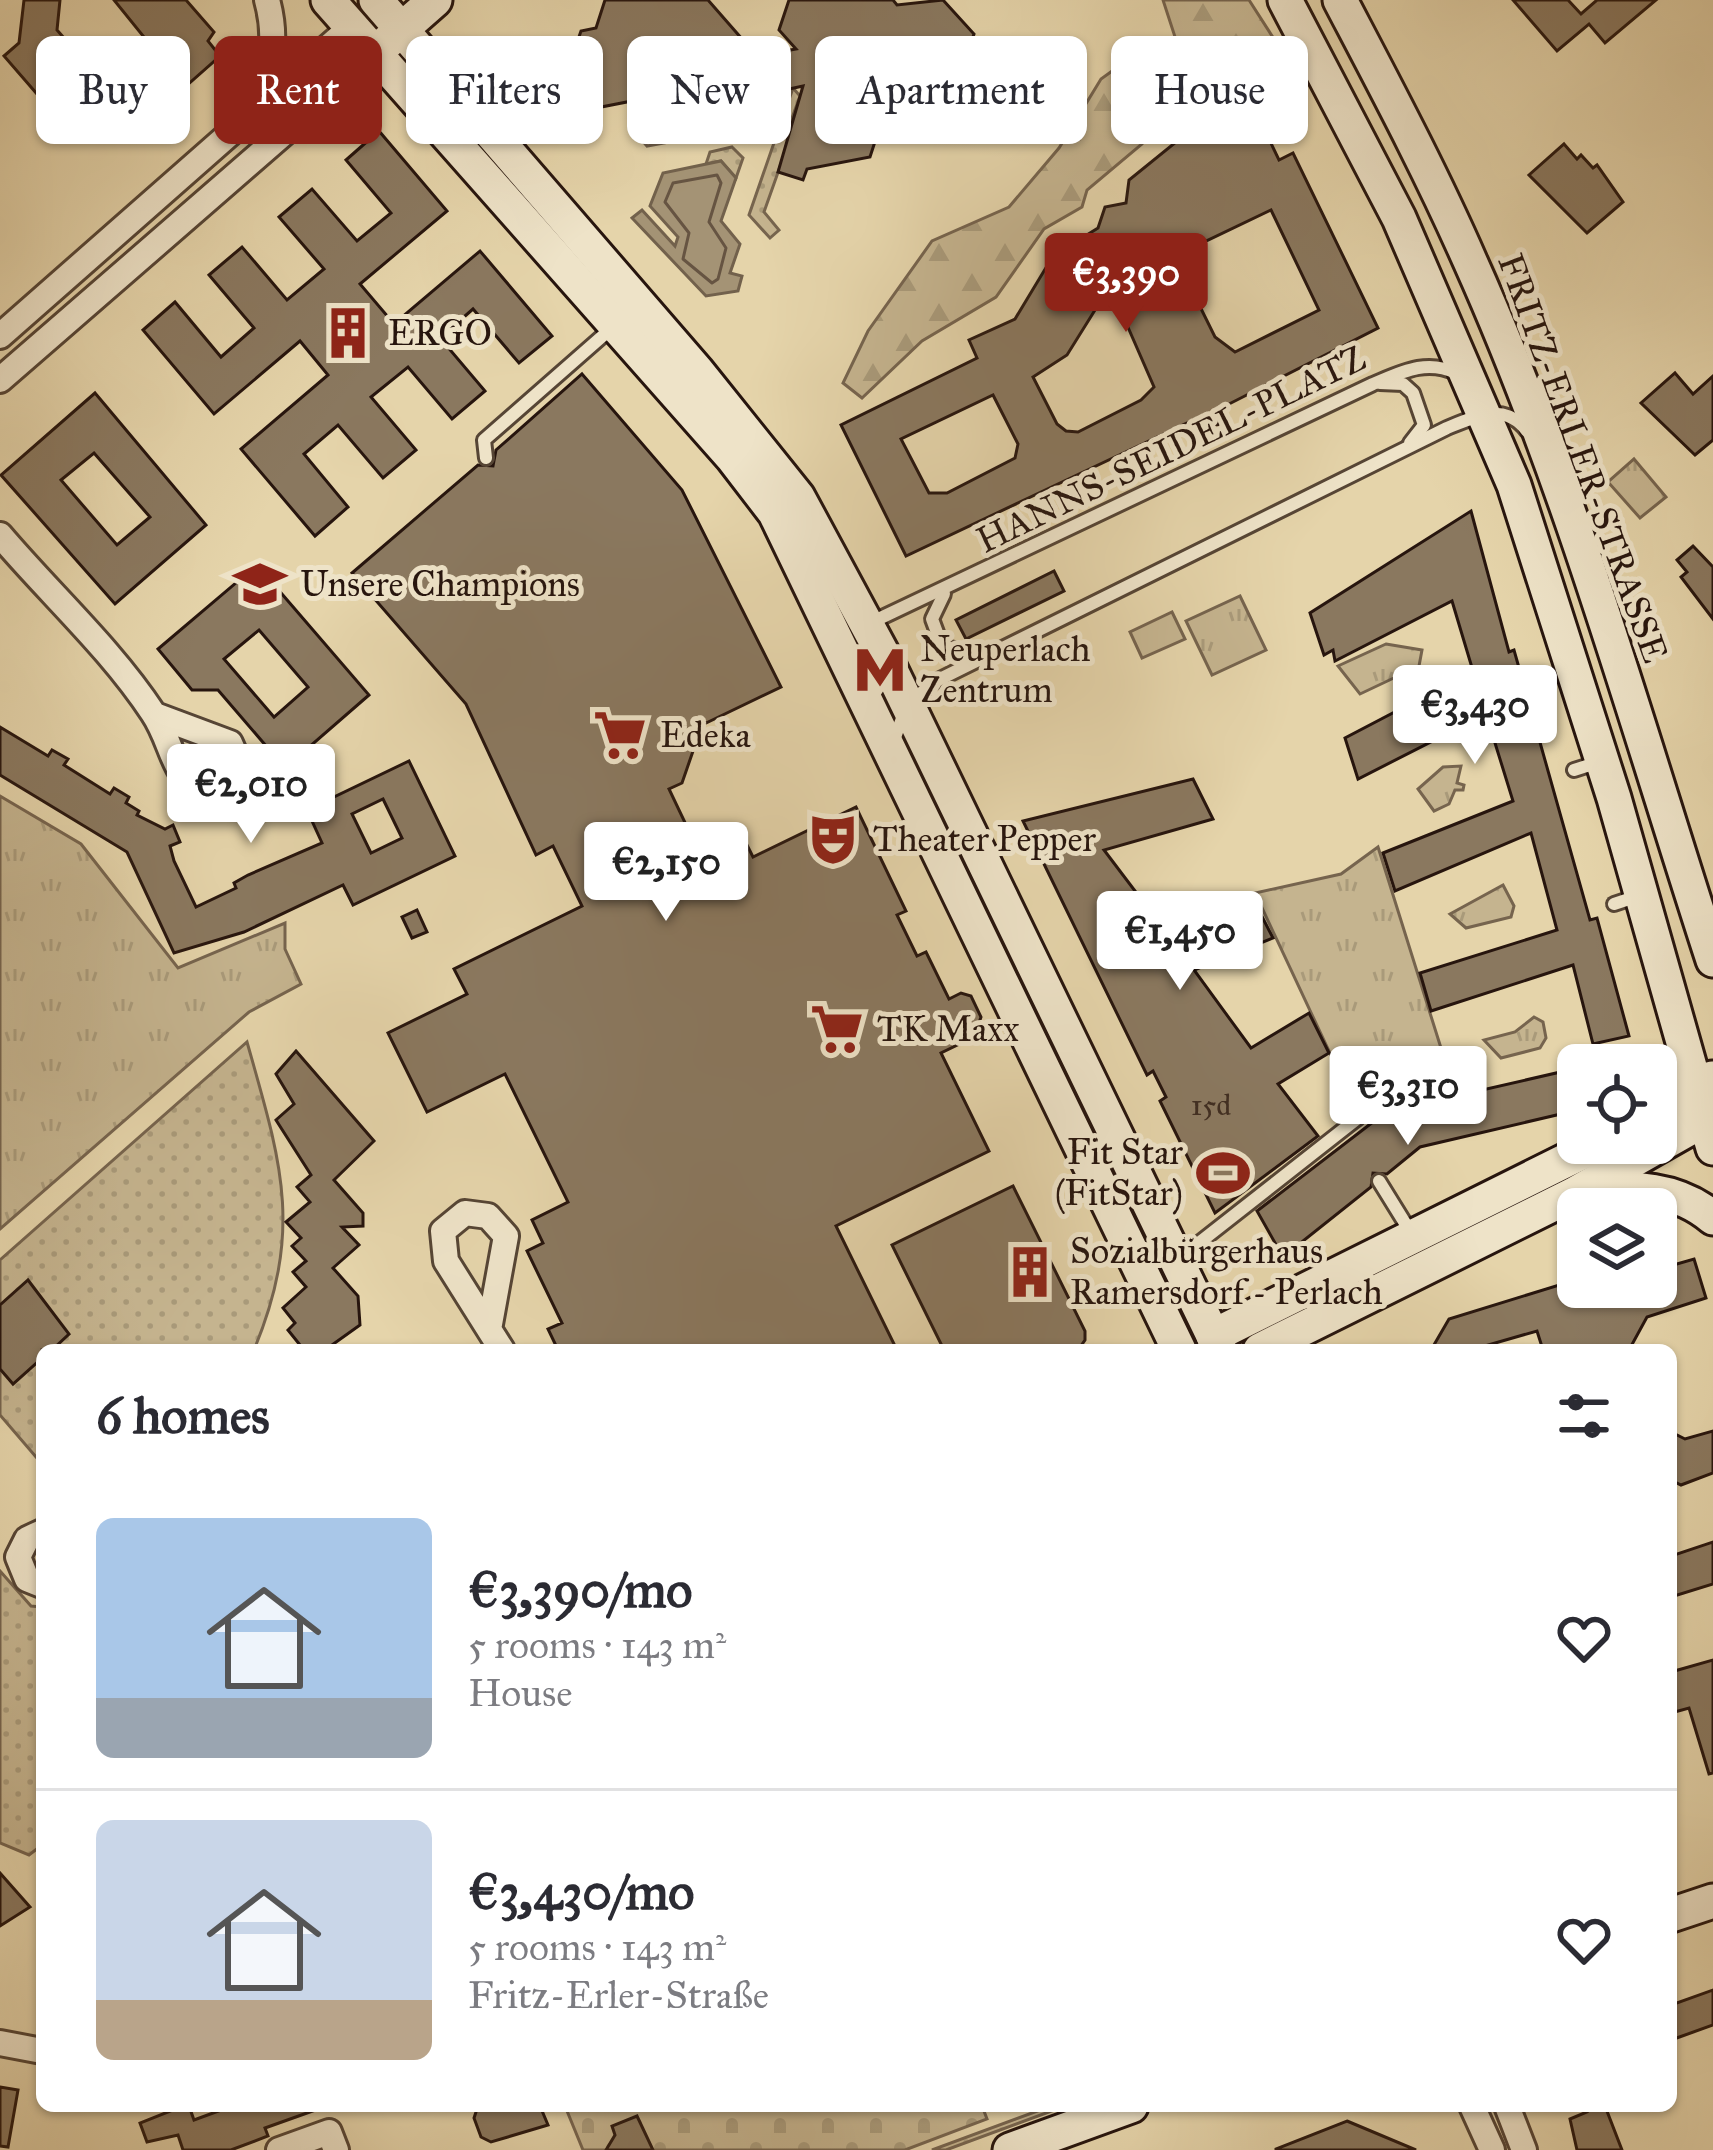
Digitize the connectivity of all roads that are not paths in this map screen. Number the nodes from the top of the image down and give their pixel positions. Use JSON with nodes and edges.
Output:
{"nodes":[{"id":1,"x":267,"y":0,"type":"edge"},
{"id":2,"x":328,"y":0,"type":"edge"},
{"id":3,"x":434,"y":0,"type":"edge"},
{"id":4,"x":1285,"y":0,"type":"edge"},
{"id":5,"x":1340,"y":0,"type":"edge"},
{"id":6,"x":385,"y":8,"type":"edge"},
{"id":7,"x":351,"y":27,"type":"junction"},
{"id":8,"x":273,"y":36,"type":"edge"},
{"id":9,"x":341,"y":36,"type":"edge"},
{"id":10,"x":359,"y":36,"type":"edge"},
{"id":11,"x":382,"y":62,"type":"edge"},
{"id":12,"x":216,"y":144,"type":"edge"},
{"id":13,"x":271,"y":144,"type":"edge"},
{"id":14,"x":1419,"y":262,"type":"junction"},
{"id":15,"x":1471,"y":263,"type":"junction"},
{"id":16,"x":615,"y":325,"type":"junction"},
{"id":17,"x":0,"y":336,"type":"edge"},
{"id":18,"x":0,"y":380,"type":"edge"},
{"id":19,"x":1373,"y":384,"type":"junction"},
{"id":20,"x":1477,"y":398,"type":"junction"},
{"id":21,"x":1542,"y":443,"type":"junction"},
{"id":22,"x":1400,"y":452,"type":"junction"},
{"id":23,"x":486,"y":458,"type":"dead end"},
{"id":24,"x":0,"y":535,"type":"edge"},
{"id":25,"x":950,"y":588,"type":"junction"},
{"id":26,"x":837,"y":598,"type":"junction"},
{"id":27,"x":900,"y":612,"type":"junction"},
{"id":28,"x":867,"y":624,"type":"junction"},
{"id":29,"x":989,"y":656,"type":"junction"},
{"id":30,"x":888,"y":666,"type":"junction"},
{"id":31,"x":934,"y":682,"type":"junction"},
{"id":32,"x":907,"y":705,"type":"junction"},
{"id":33,"x":155,"y":715,"type":"dead end"},
{"id":34,"x":895,"y":757,"type":"junction"},
{"id":35,"x":1713,"y":960,"type":"edge"},
{"id":36,"x":1708,"y":1110,"type":"edge"},
{"id":37,"x":1677,"y":1111,"type":"edge"},
{"id":38,"x":1358,"y":1118,"type":"dead end"},
{"id":39,"x":1559,"y":1164,"type":"edge"},
{"id":40,"x":1379,"y":1181,"type":"dead end"},
{"id":41,"x":1584,"y":1188,"type":"edge"},
{"id":42,"x":1677,"y":1198,"type":"edge"},
{"id":43,"x":1557,"y":1202,"type":"edge"},
{"id":44,"x":1713,"y":1219,"type":"edge"},
{"id":45,"x":1413,"y":1238,"type":"junction"},
{"id":46,"x":1195,"y":1246,"type":"dead end"},
{"id":47,"x":490,"y":1324,"type":"dead end"},
{"id":48,"x":499,"y":1344,"type":"edge"},
{"id":49,"x":1198,"y":1344,"type":"edge"},
{"id":50,"x":1198,"y":1344,"type":"edge"},
{"id":51,"x":1203,"y":1344,"type":"edge"},
{"id":52,"x":1272,"y":1344,"type":"edge"},
{"id":53,"x":36,"y":1535,"type":"edge"},
{"id":54,"x":36,"y":1582,"type":"edge"},
{"id":55,"x":1713,"y":1901,"type":"edge"},
{"id":56,"x":1677,"y":1914,"type":"edge"},
{"id":57,"x":0,"y":2044,"type":"edge"},
{"id":58,"x":36,"y":2050,"type":"edge"},
{"id":59,"x":1114,"y":2112,"type":"edge"},
{"id":60,"x":1475,"y":2112,"type":"edge"},
{"id":61,"x":1509,"y":2112,"type":"edge"},
{"id":62,"x":333,"y":2141,"type":"edge"},
{"id":63,"x":279,"y":2150,"type":"edge"},
{"id":64,"x":1010,"y":2150,"type":"edge"},
{"id":65,"x":1492,"y":2150,"type":"edge"},
{"id":66,"x":1524,"y":2150,"type":"edge"}],
"edges":[{"from":1,"to":8,"type":"street"},
{"from":2,"to":7,"type":"main road"},
{"from":3,"to":6,"type":"main road"},
{"from":4,"to":14,"type":"main road","name":"FRITZ-ERLER-STRASSE"},
{"from":5,"to":15,"type":"main road","name":"FRITZ-ERLER-STRASSE"},
{"from":6,"to":7,"type":"main road"},
{"from":6,"to":26,"type":"main road"},
{"from":7,"to":9,"type":"street"},
{"from":7,"to":10,"type":"main road"},
{"from":11,"to":16,"type":"main road"},
{"from":12,"to":17,"type":"street"},
{"from":13,"to":18,"type":"street"},
{"from":14,"to":15,"type":"main road"},
{"from":14,"to":20,"type":"main road","name":"FRITZ-ERLER-STRASSE"},
{"from":15,"to":21,"type":"main road","name":"FRITZ-ERLER-STRASSE"},
{"from":16,"to":23,"type":"lane"},
{"from":16,"to":26,"type":"main road"},
{"from":19,"to":20,"type":"lane","name":"HANNS-SEIDEL-PLATZ"},
{"from":19,"to":22,"type":"lane"},
{"from":19,"to":25,"type":"lane","name":"HANNS-SEIDEL-PLATZ"},
{"from":20,"to":21,"type":"lane","name":"HANNS-SEIDEL-PLATZ"},
{"from":20,"to":22,"type":"lane"},
{"from":20,"to":36,"type":"main road","name":"FRITZ-ERLER-STRASSE"},
{"from":21,"to":35,"type":"main road","name":"FRITZ-ERLER-STRASSE"},
{"from":22,"to":29,"type":"lane"},
{"from":24,"to":33,"type":"street"},
{"from":25,"to":27,"type":"lane","name":"HANNS-SEIDEL-PLATZ"},
{"from":25,"to":29,"type":"lane"},
{"from":26,"to":28,"type":"main road"},
{"from":26,"to":34,"type":"main road"},
{"from":27,"to":28,"type":"lane","name":"HANNS-SEIDEL-PLATZ"},
{"from":27,"to":30,"type":"lane"},
{"from":28,"to":30,"type":"main road"},
{"from":29,"to":31,"type":"lane"},
{"from":30,"to":31,"type":"lane"},
{"from":30,"to":32,"type":"main road"},
{"from":31,"to":32,"type":"lane"},
{"from":32,"to":34,"type":"lane"},
{"from":32,"to":50,"type":"main road"},
{"from":34,"to":49,"type":"main road"},
{"from":36,"to":37,"type":"main road"},
{"from":36,"to":41,"type":"main road"},
{"from":38,"to":46,"type":"lane"},
{"from":39,"to":45,"type":"main road"},
{"from":40,"to":45,"type":"lane"},
{"from":42,"to":44,"type":"main road"},
{"from":43,"to":52,"type":"main road"},
{"from":45,"to":51,"type":"main road"},
{"from":47,"to":48,"type":"street"},
{"from":53,"to":54,"type":"street"},
{"from":55,"to":56,"type":"main road"},
{"from":57,"to":58,"type":"street"},
{"from":59,"to":64,"type":"main road"},
{"from":60,"to":65,"type":"street"},
{"from":61,"to":66,"type":"street"},
{"from":62,"to":63,"type":"street"}]}
